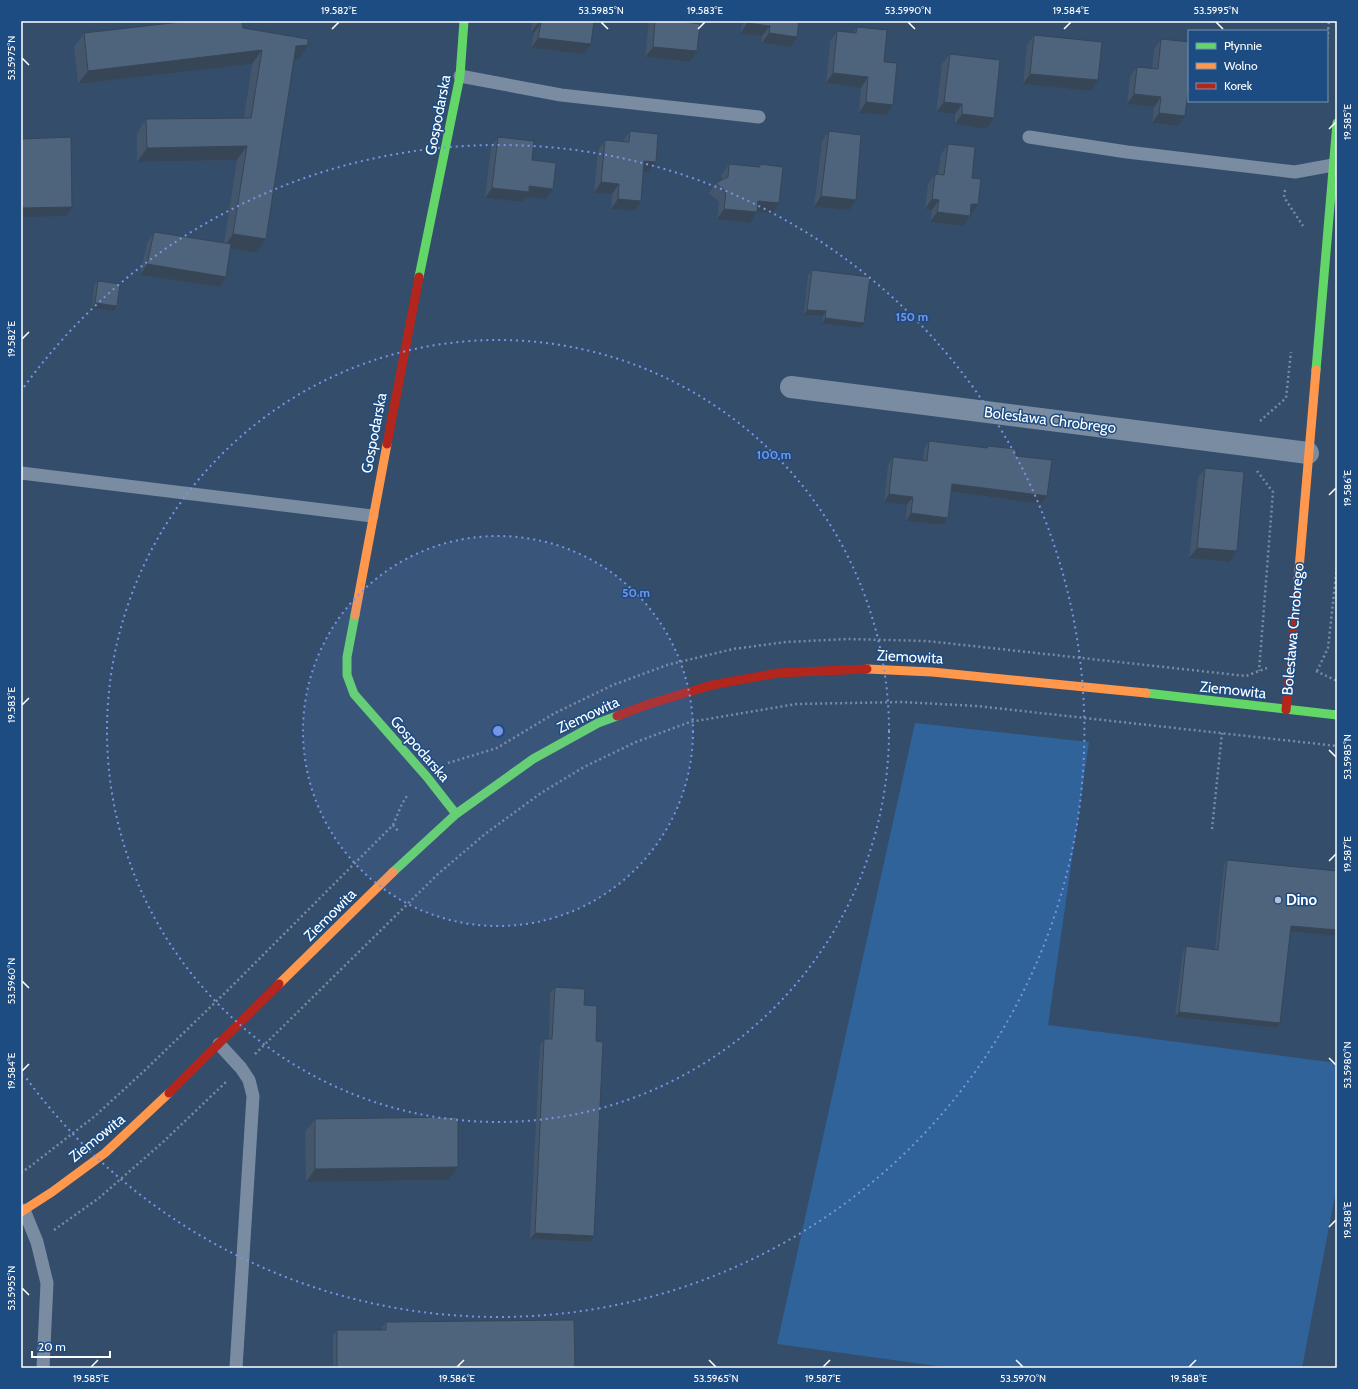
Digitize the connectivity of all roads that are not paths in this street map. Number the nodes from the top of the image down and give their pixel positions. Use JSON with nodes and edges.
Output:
{"nodes":[{"id":1,"x":464,"y":21,"type":"edge"},
{"id":2,"x":460,"y":76,"type":"junction"},
{"id":3,"x":758,"y":117,"type":"dead end"},
{"id":4,"x":1337,"y":131,"type":"edge"},
{"id":5,"x":1029,"y":137,"type":"dead end"},
{"id":6,"x":1333,"y":165,"type":"junction"},
{"id":7,"x":791,"y":387,"type":"dead end"},
{"id":8,"x":1308,"y":453,"type":"junction"},
{"id":9,"x":21,"y":473,"type":"edge"},
{"id":10,"x":372,"y":516,"type":"junction"},
{"id":11,"x":1286,"y":710,"type":"junction"},
{"id":12,"x":1337,"y":715,"type":"edge"},
{"id":13,"x":456,"y":814,"type":"junction"},
{"id":14,"x":219,"y":1044,"type":"junction"},
{"id":15,"x":22,"y":1211,"type":"edge"},
{"id":16,"x":43,"y":1368,"type":"edge"},
{"id":17,"x":236,"y":1368,"type":"edge"}],
"edges":[{"from":1,"to":2,"type":"street","name":"Gospodarska"},
{"from":2,"to":3,"type":"lane"},
{"from":2,"to":10,"type":"street","name":"Gospodarska"},
{"from":4,"to":6,"type":"street","name":"Bolesława Chrobrego"},
{"from":5,"to":6,"type":"lane"},
{"from":6,"to":8,"type":"street","name":"Bolesława Chrobrego"},
{"from":7,"to":8,"type":"street","name":"Bolesława Chrobrego"},
{"from":8,"to":11,"type":"street","name":"Bolesława Chrobrego"},
{"from":9,"to":10,"type":"lane"},
{"from":10,"to":13,"type":"street","name":"Gospodarska"},
{"from":11,"to":12,"type":"street","name":"Ziemowita"},
{"from":11,"to":13,"type":"street","name":"Ziemowita"},
{"from":13,"to":14,"type":"street","name":"Ziemowita"},
{"from":14,"to":15,"type":"street","name":"Ziemowita"},
{"from":14,"to":17,"type":"lane"},
{"from":15,"to":16,"type":"lane"}]}
